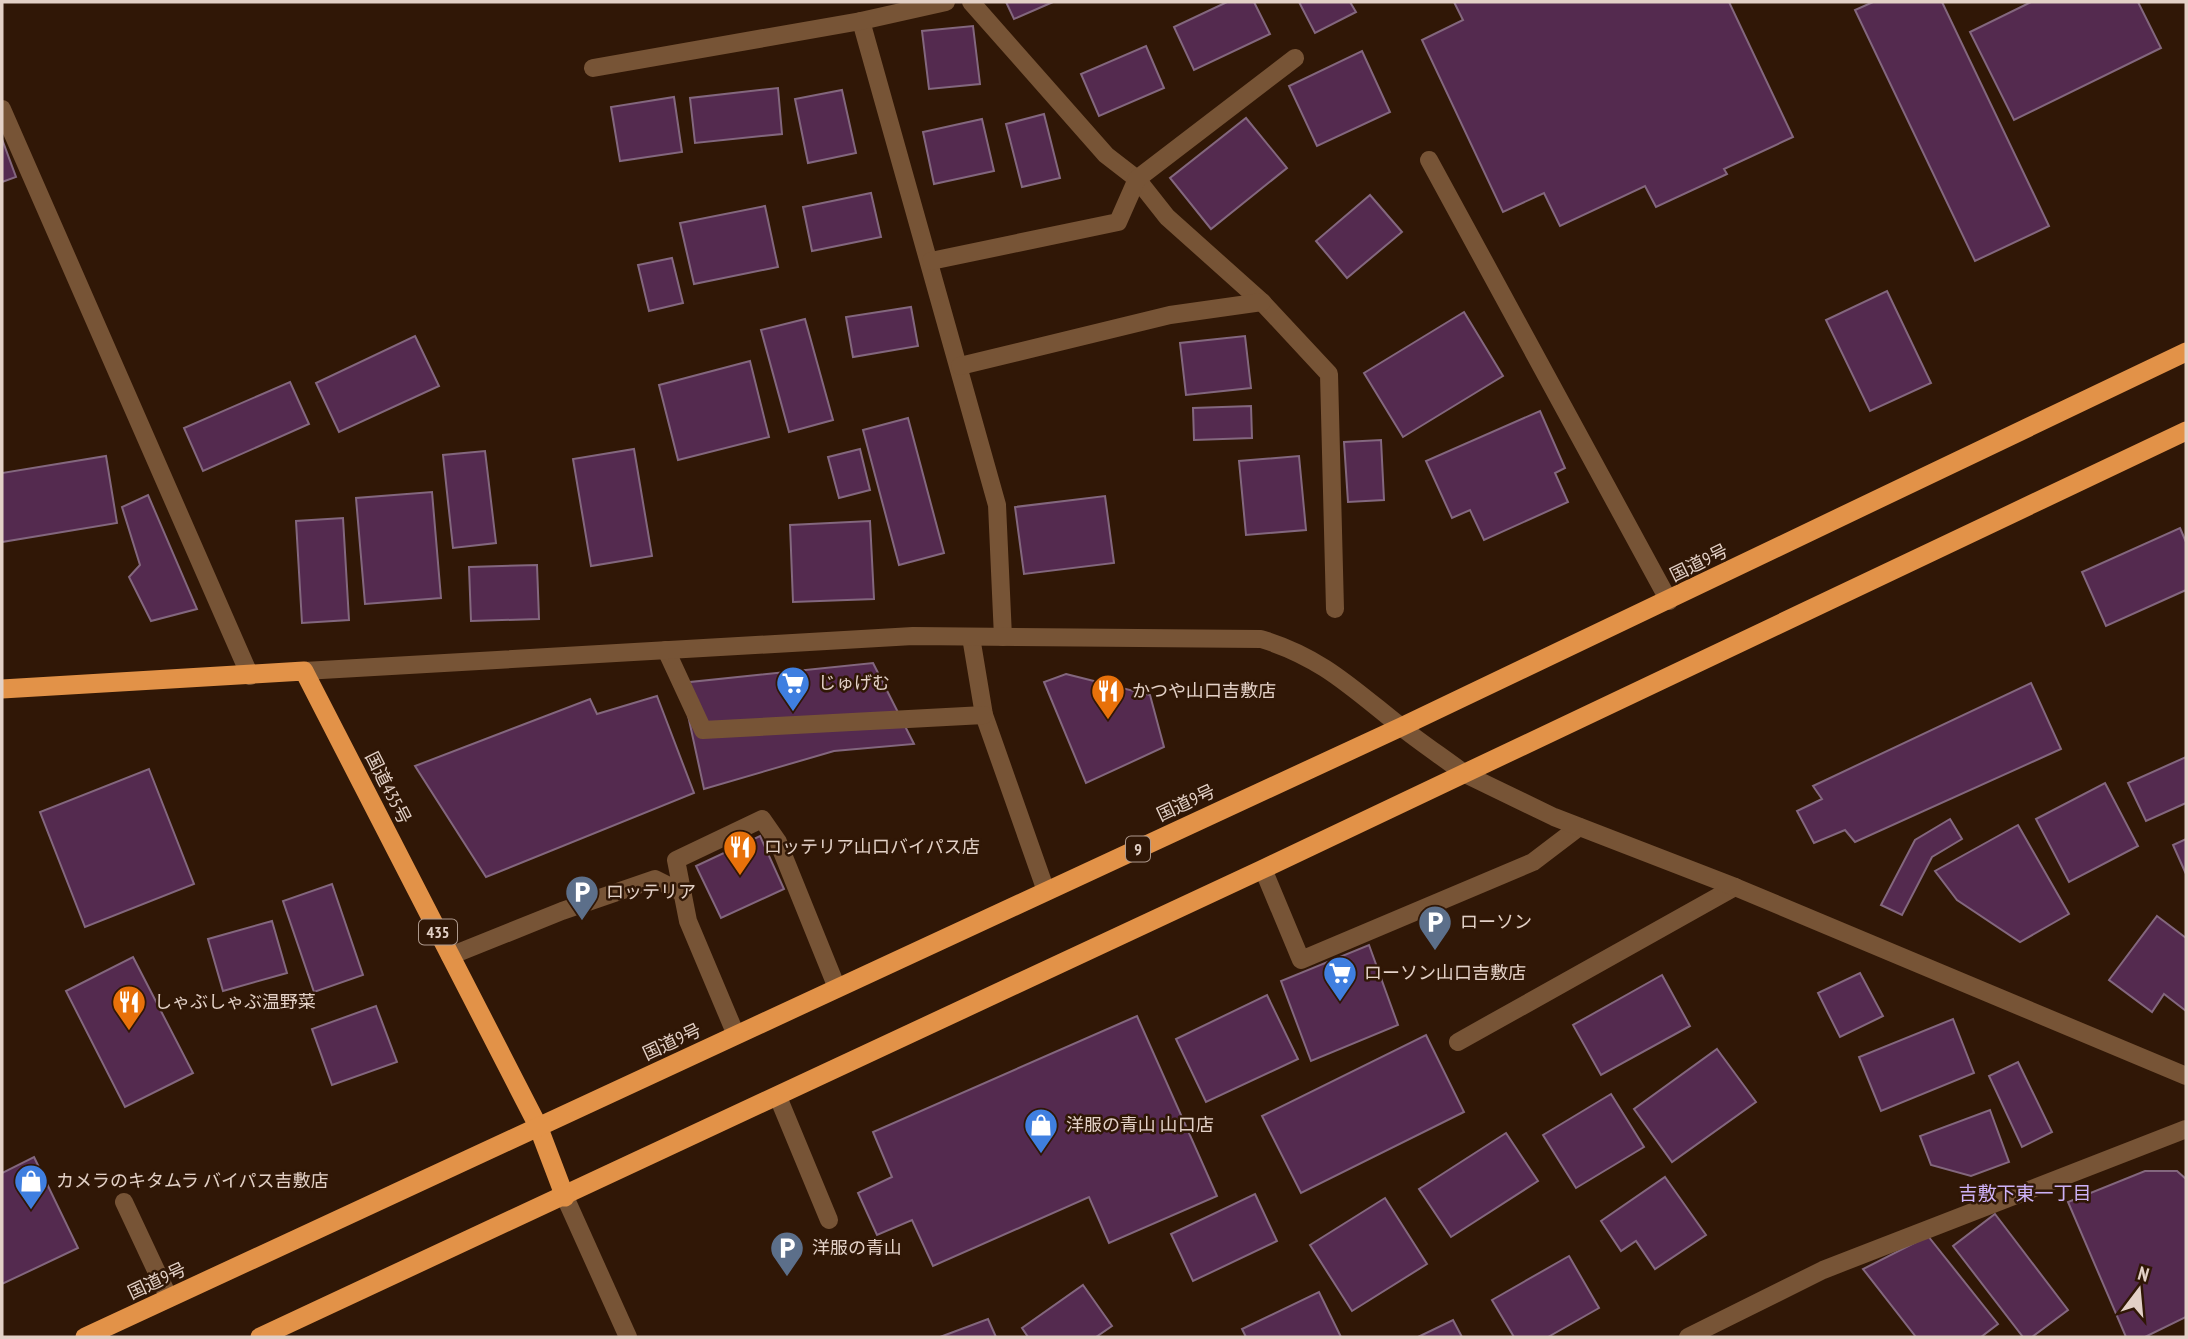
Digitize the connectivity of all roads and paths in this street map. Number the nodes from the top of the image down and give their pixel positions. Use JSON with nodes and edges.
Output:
{"nodes":[{"id":1,"x":946,"y":2,"type":"edge"},
{"id":2,"x":971,"y":2,"type":"edge"},
{"id":3,"x":861,"y":21,"type":"junction"},
{"id":4,"x":1295,"y":58,"type":"dead end"},
{"id":5,"x":593,"y":68,"type":"dead end"},
{"id":6,"x":2,"y":109,"type":"edge"},
{"id":7,"x":1429,"y":160,"type":"dead end"},
{"id":8,"x":1137,"y":179,"type":"junction"},
{"id":9,"x":931,"y":261,"type":"junction"},
{"id":10,"x":1262,"y":302,"type":"junction"},
{"id":11,"x":2186,"y":352,"type":"edge"},
{"id":12,"x":960,"y":366,"type":"junction"},
{"id":13,"x":2186,"y":431,"type":"edge"},
{"id":14,"x":1670,"y":601,"type":"junction"},
{"id":15,"x":1335,"y":609,"type":"dead end"},
{"id":16,"x":971,"y":637,"type":"junction"},
{"id":17,"x":1003,"y":637,"type":"junction"},
{"id":18,"x":666,"y":650,"type":"junction"},
{"id":19,"x":304,"y":671,"type":"junction"},
{"id":20,"x":250,"y":676,"type":"junction"},
{"id":21,"x":2,"y":688,"type":"edge"},
{"id":22,"x":984,"y":715,"type":"junction"},
{"id":23,"x":1401,"y":727,"type":"junction"},
{"id":24,"x":1465,"y":774,"type":"junction"},
{"id":25,"x":1579,"y":827,"type":"junction"},
{"id":26,"x":1263,"y":869,"type":"junction"},
{"id":27,"x":1735,"y":887,"type":"junction"},
{"id":28,"x":1046,"y":891,"type":"junction"},
{"id":29,"x":683,"y":893,"type":"junction"},
{"id":30,"x":450,"y":956,"type":"junction"},
{"id":31,"x":837,"y":988,"type":"junction"},
{"id":32,"x":736,"y":1035,"type":"junction"},
{"id":33,"x":1458,"y":1042,"type":"dead end"},
{"id":34,"x":2186,"y":1076,"type":"edge"},
{"id":35,"x":778,"y":1097,"type":"junction"},
{"id":36,"x":538,"y":1126,"type":"junction"},
{"id":37,"x":2186,"y":1129,"type":"edge"},
{"id":38,"x":565,"y":1196,"type":"junction"},
{"id":39,"x":124,"y":1202,"type":"dead end"},
{"id":40,"x":829,"y":1220,"type":"dead end"},
{"id":41,"x":169,"y":1298,"type":"junction"},
{"id":42,"x":293,"y":1331,"type":"edge"},
{"id":43,"x":85,"y":1337,"type":"edge"},
{"id":44,"x":260,"y":1337,"type":"edge"},
{"id":45,"x":628,"y":1337,"type":"edge"},
{"id":46,"x":1688,"y":1337,"type":"edge"}],
"edges":[{"from":1,"to":3,"type":"street"},
{"from":2,"to":8,"type":"street"},
{"from":3,"to":5,"type":"street"},
{"from":3,"to":9,"type":"street"},
{"from":4,"to":8,"type":"street"},
{"from":6,"to":20,"type":"street"},
{"from":7,"to":14,"type":"street"},
{"from":8,"to":9,"type":"street"},
{"from":8,"to":10,"type":"street"},
{"from":9,"to":12,"type":"street"},
{"from":10,"to":12,"type":"street"},
{"from":10,"to":15,"type":"street"},
{"from":11,"to":14,"type":"highway","name":"国道9号","number":"9"},
{"from":12,"to":17,"type":"street"},
{"from":13,"to":24,"type":"highway"},
{"from":14,"to":23,"type":"highway","name":"国道9号","number":"9"},
{"from":16,"to":17,"type":"street"},
{"from":16,"to":18,"type":"street"},
{"from":16,"to":22,"type":"street"},
{"from":17,"to":23,"type":"street"},
{"from":18,"to":19,"type":"street"},
{"from":18,"to":22,"type":"street"},
{"from":19,"to":20,"type":"highway"},
{"from":19,"to":30,"type":"highway","name":"国道435号","number":"435"},
{"from":20,"to":21,"type":"highway"},
{"from":22,"to":28,"type":"street"},
{"from":23,"to":24,"type":"street"},
{"from":23,"to":28,"type":"highway","name":"国道9号","number":"9"},
{"from":24,"to":25,"type":"street"},
{"from":24,"to":26,"type":"highway"},
{"from":25,"to":26,"type":"street"},
{"from":25,"to":27,"type":"street"},
{"from":26,"to":35,"type":"highway"},
{"from":27,"to":33,"type":"street"},
{"from":27,"to":34,"type":"street"},
{"from":28,"to":31,"type":"highway","name":"国道9号","number":"9"},
{"from":29,"to":30,"type":"street"},
{"from":29,"to":31,"type":"street"},
{"from":29,"to":32,"type":"street"},
{"from":30,"to":36,"type":"highway","name":"国道435号","number":"435"},
{"from":31,"to":32,"type":"highway","name":"国道9号","number":"9"},
{"from":32,"to":36,"type":"highway","name":"国道9号","number":"9"},
{"from":35,"to":38,"type":"highway"},
{"from":35,"to":40,"type":"street"},
{"from":36,"to":38,"type":"highway","name":"国道435号","number":"435"},
{"from":36,"to":41,"type":"highway","name":"国道9号","number":"9"},
{"from":37,"to":46,"type":"street"},
{"from":38,"to":42,"type":"highway"},
{"from":38,"to":45,"type":"street"},
{"from":39,"to":41,"type":"street"},
{"from":41,"to":43,"type":"highway","name":"国道9号","number":"9"},
{"from":42,"to":44,"type":"highway"}]}
